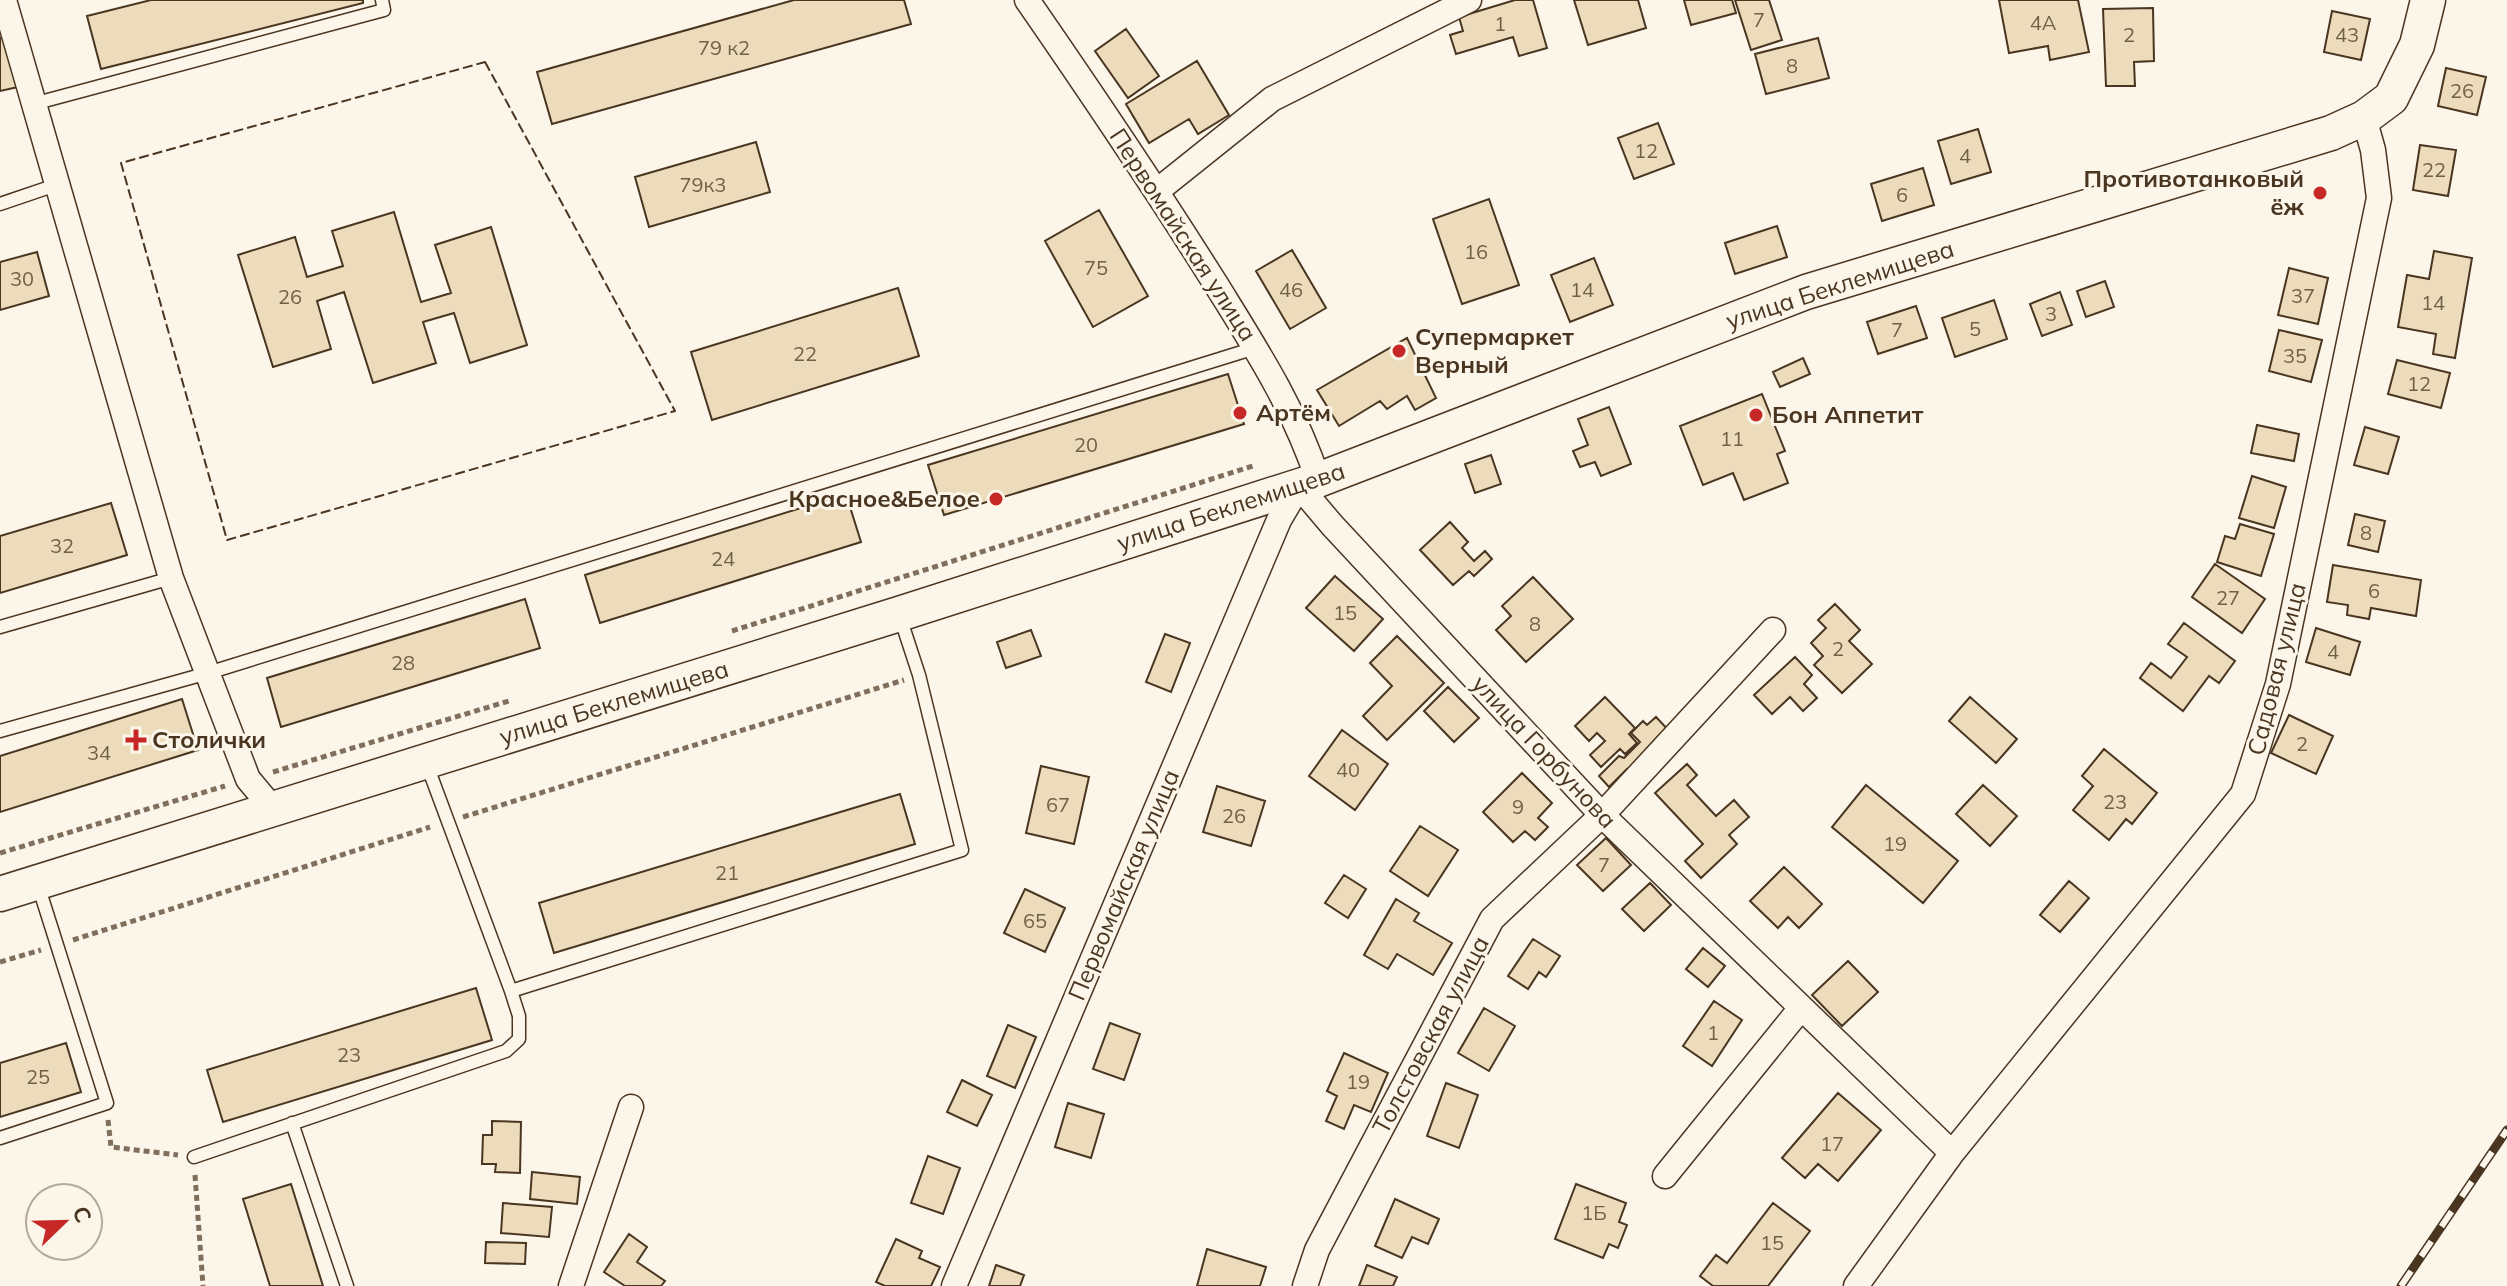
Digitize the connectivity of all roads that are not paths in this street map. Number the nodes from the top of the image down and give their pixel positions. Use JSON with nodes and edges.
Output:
{"nodes":[{"id":1,"x":4,"y":0,"type":"edge"},
{"id":2,"x":382,"y":0,"type":"edge"},
{"id":3,"x":1027,"y":0,"type":"edge"},
{"id":4,"x":1469,"y":0,"type":"edge"},
{"id":5,"x":2428,"y":0,"type":"edge"},
{"id":6,"x":33,"y":104,"type":"junction"},
{"id":7,"x":2364,"y":118,"type":"junction"},
{"id":8,"x":56,"y":185,"type":"junction"},
{"id":9,"x":1157,"y":191,"type":"junction"},
{"id":10,"x":0,"y":204,"type":"edge"},
{"id":11,"x":1255,"y":348,"type":"junction"},
{"id":12,"x":1309,"y":483,"type":"junction"},
{"id":13,"x":171,"y":578,"type":"junction"},
{"id":14,"x":899,"y":614,"type":"junction"},
{"id":15,"x":0,"y":627,"type":"edge"},
{"id":16,"x":1773,"y":630,"type":"dead end"},
{"id":17,"x":208,"y":673,"type":"junction"},
{"id":18,"x":0,"y":731,"type":"edge"},
{"id":19,"x":426,"y":762,"type":"junction"},
{"id":20,"x":273,"y":809,"type":"junction"},
{"id":21,"x":1602,"y":815,"type":"junction"},
{"id":22,"x":37,"y":882,"type":"junction"},
{"id":23,"x":0,"y":894,"type":"edge"},
{"id":24,"x":511,"y":991,"type":"junction"},
{"id":25,"x":1801,"y":1008,"type":"junction"},
{"id":26,"x":631,"y":1107,"type":"dead end"},
{"id":27,"x":292,"y":1123,"type":"junction"},
{"id":28,"x":0,"y":1138,"type":"edge"},
{"id":29,"x":1952,"y":1153,"type":"junction"},
{"id":30,"x":194,"y":1157,"type":"road end"},
{"id":31,"x":1665,"y":1176,"type":"dead end"},
{"id":32,"x":347,"y":1286,"type":"edge"},
{"id":33,"x":571,"y":1286,"type":"edge"},
{"id":34,"x":954,"y":1286,"type":"edge"},
{"id":35,"x":1305,"y":1286,"type":"edge"},
{"id":36,"x":1856,"y":1286,"type":"edge"}],
"edges":[{"from":1,"to":6,"type":"street"},
{"from":2,"to":6,"type":"lane"},
{"from":3,"to":9,"type":"street","name":"Первомайская улица"},
{"from":4,"to":9,"type":"street"},
{"from":5,"to":7,"type":"main road","name":"улица Беклемищева"},
{"from":6,"to":8,"type":"street"},
{"from":7,"to":12,"type":"main road","name":"улица Беклемищева"},
{"from":7,"to":29,"type":"street","name":"Садовая улица"},
{"from":8,"to":10,"type":"lane"},
{"from":8,"to":13,"type":"street"},
{"from":9,"to":11,"type":"street","name":"Первомайская улица"},
{"from":11,"to":12,"type":"street","name":"Первомайская улица"},
{"from":11,"to":17,"type":"lane"},
{"from":12,"to":14,"type":"main road","name":"улица Беклемищева"},
{"from":12,"to":21,"type":"street","name":"улица Горбунова"},
{"from":12,"to":34,"type":"street","name":"Первомайская улица"},
{"from":13,"to":15,"type":"lane"},
{"from":13,"to":17,"type":"street"},
{"from":14,"to":19,"type":"main road","name":"улица Беклемищева"},
{"from":14,"to":24,"type":"lane"},
{"from":16,"to":21,"type":"street","name":"Толстовская улица"},
{"from":17,"to":18,"type":"lane"},
{"from":17,"to":20,"type":"street"},
{"from":19,"to":20,"type":"main road","name":"улица Беклемищева"},
{"from":19,"to":24,"type":"lane"},
{"from":20,"to":22,"type":"main road","name":"улица Беклемищева"},
{"from":21,"to":25,"type":"street","name":"улица Горбунова"},
{"from":21,"to":35,"type":"street","name":"Толстовская улица"},
{"from":22,"to":23,"type":"main road","name":"улица Беклемищева"},
{"from":22,"to":28,"type":"lane"},
{"from":24,"to":27,"type":"lane"},
{"from":25,"to":29,"type":"street","name":"улица Горбунова"},
{"from":25,"to":31,"type":"street"},
{"from":26,"to":33,"type":"street"},
{"from":27,"to":30,"type":"lane"},
{"from":27,"to":32,"type":"lane"},
{"from":29,"to":36,"type":"street","name":"Садовая улица"}]}
